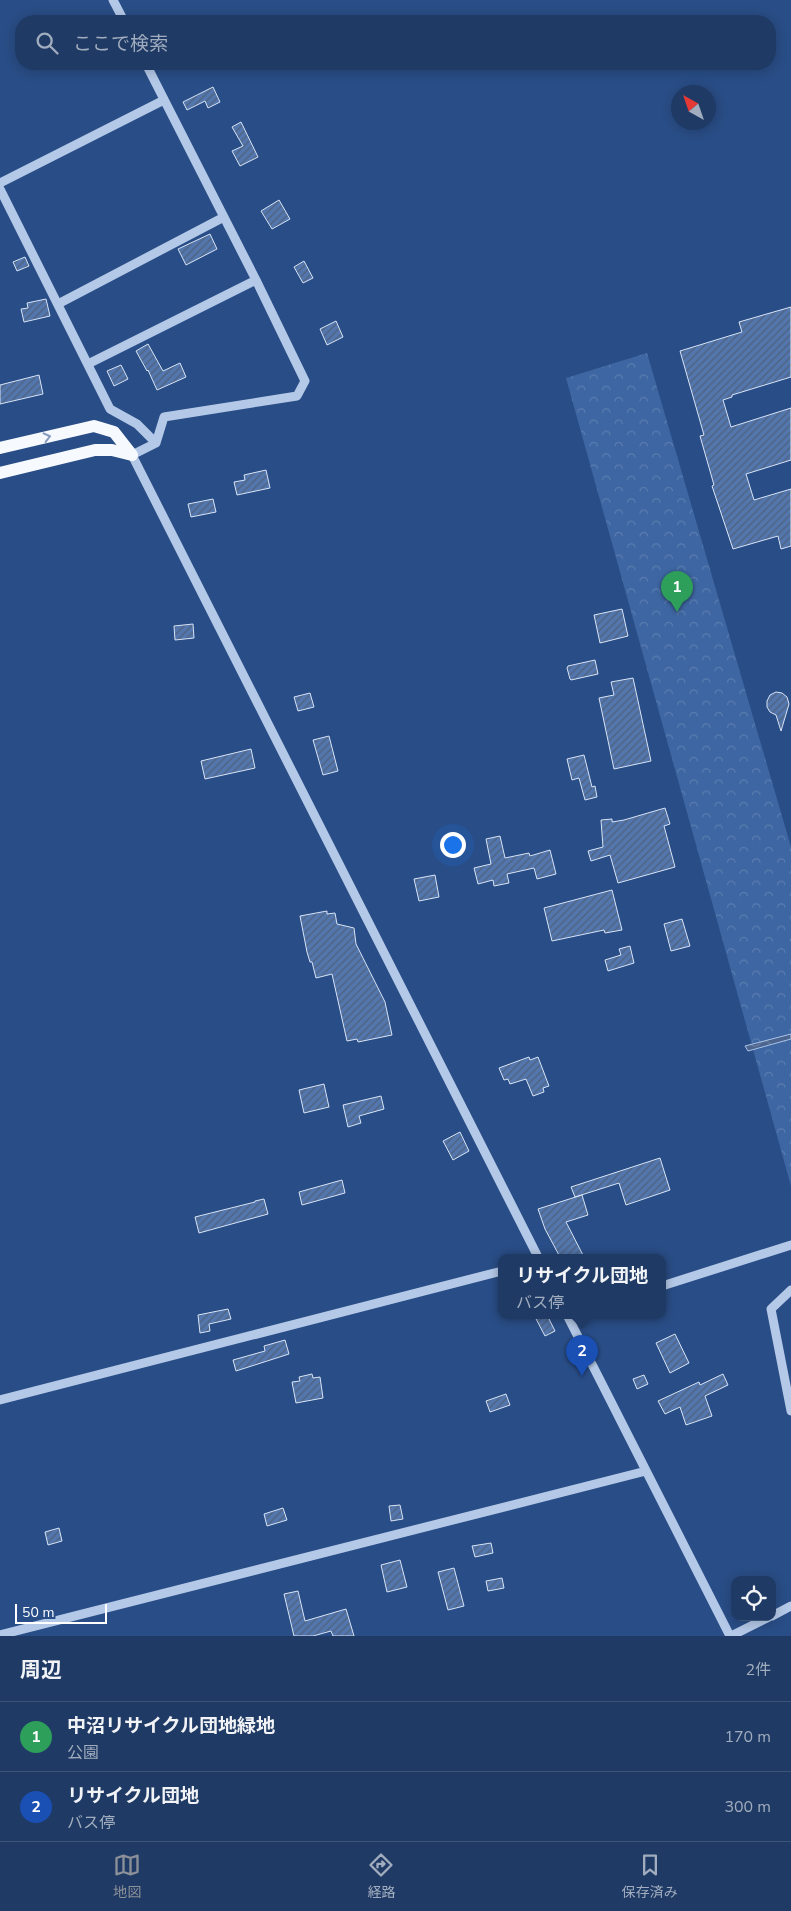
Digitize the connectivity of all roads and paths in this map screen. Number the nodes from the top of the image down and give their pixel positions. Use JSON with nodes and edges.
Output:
{"nodes":[{"id":1,"x":113,"y":0,"type":"edge"},
{"id":2,"x":121,"y":15,"type":"edge"},
{"id":3,"x":149,"y":70,"type":"edge"},
{"id":4,"x":164,"y":100,"type":"junction"},
{"id":5,"x":0,"y":183,"type":"edge"},
{"id":6,"x":0,"y":189,"type":"edge"},
{"id":7,"x":224,"y":217,"type":"junction"},
{"id":8,"x":256,"y":280,"type":"junction"},
{"id":9,"x":58,"y":304,"type":"junction"},
{"id":10,"x":88,"y":364,"type":"junction"},
{"id":11,"x":156,"y":443,"type":"junction"},
{"id":12,"x":0,"y":448,"type":"edge"},
{"id":13,"x":132,"y":454,"type":"junction"},
{"id":14,"x":0,"y":473,"type":"edge"},
{"id":15,"x":791,"y":1245,"type":"edge"},
{"id":16,"x":536,"y":1254,"type":"edge"},
{"id":17,"x":498,"y":1272,"type":"edge"},
{"id":18,"x":666,"y":1285,"type":"edge"},
{"id":19,"x":791,"y":1290,"type":"edge"},
{"id":20,"x":572,"y":1319,"type":"edge"},
{"id":21,"x":0,"y":1400,"type":"edge"},
{"id":22,"x":791,"y":1411,"type":"edge"},
{"id":23,"x":646,"y":1471,"type":"junction"},
{"id":24,"x":791,"y":1606,"type":"edge"},
{"id":25,"x":776,"y":1614,"type":"edge"},
{"id":26,"x":761,"y":1621,"type":"edge"},
{"id":27,"x":0,"y":1635,"type":"edge"},
{"id":28,"x":730,"y":1636,"type":"edge"}],
"edges":[{"from":1,"to":2,"type":"street"},
{"from":3,"to":4,"type":"street"},
{"from":4,"to":5,"type":"street"},
{"from":4,"to":7,"type":"street"},
{"from":6,"to":9,"type":"street"},
{"from":7,"to":8,"type":"street"},
{"from":7,"to":9,"type":"street"},
{"from":8,"to":10,"type":"street"},
{"from":8,"to":11,"type":"street"},
{"from":9,"to":10,"type":"street"},
{"from":10,"to":11,"type":"street"},
{"from":11,"to":13,"type":"street"},
{"from":12,"to":13,"type":"main road","one_way":true},
{"from":13,"to":14,"type":"main road"},
{"from":13,"to":16,"type":"street"},
{"from":15,"to":18,"type":"street"},
{"from":17,"to":21,"type":"street"},
{"from":19,"to":22,"type":"street"},
{"from":20,"to":23,"type":"street"},
{"from":23,"to":27,"type":"street"},
{"from":23,"to":28,"type":"street"},
{"from":24,"to":25,"type":"street"},
{"from":26,"to":28,"type":"street"}]}
